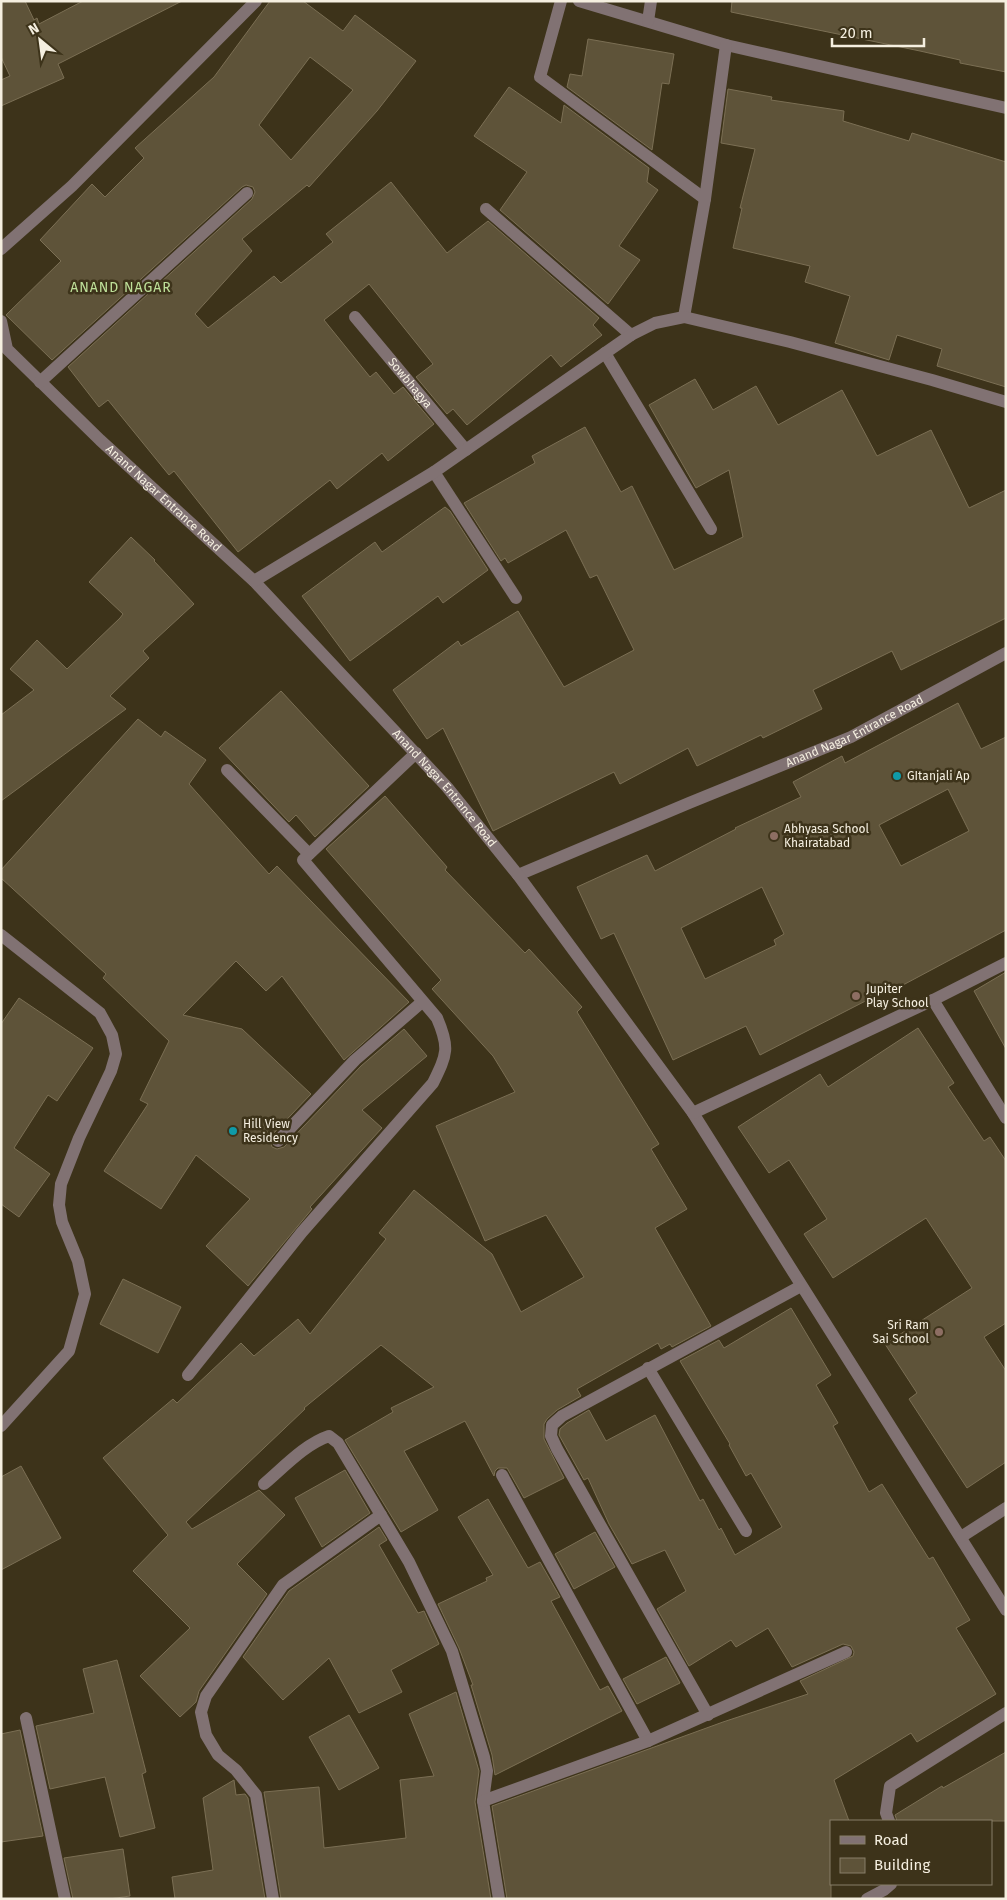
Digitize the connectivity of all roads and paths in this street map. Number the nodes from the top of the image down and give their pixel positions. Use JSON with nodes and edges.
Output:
{"nodes":[{"id":1,"x":256,"y":1,"type":"edge"},
{"id":2,"x":561,"y":1,"type":"edge"},
{"id":3,"x":579,"y":1,"type":"edge"},
{"id":4,"x":651,"y":1,"type":"edge"},
{"id":5,"x":648,"y":21,"type":"junction"},
{"id":6,"x":726,"y":45,"type":"junction"},
{"id":7,"x":1006,"y":108,"type":"edge"},
{"id":8,"x":247,"y":193,"type":"dead end"},
{"id":9,"x":705,"y":198,"type":"junction"},
{"id":10,"x":486,"y":209,"type":"dead end"},
{"id":11,"x":1,"y":249,"type":"edge"},
{"id":12,"x":355,"y":317,"type":"dead end"},
{"id":13,"x":684,"y":317,"type":"junction"},
{"id":14,"x":1,"y":320,"type":"edge"},
{"id":15,"x":631,"y":335,"type":"junction"},
{"id":16,"x":4,"y":352,"type":"edge"},
{"id":17,"x":605,"y":353,"type":"junction"},
{"id":18,"x":40,"y":382,"type":"junction"},
{"id":19,"x":1006,"y":402,"type":"edge"},
{"id":20,"x":466,"y":450,"type":"junction"},
{"id":21,"x":434,"y":472,"type":"junction"},
{"id":22,"x":712,"y":529,"type":"dead end"},
{"id":23,"x":254,"y":581,"type":"junction"},
{"id":24,"x":516,"y":598,"type":"dead end"},
{"id":25,"x":1006,"y":654,"type":"edge"},
{"id":26,"x":416,"y":753,"type":"junction"},
{"id":27,"x":227,"y":770,"type":"dead end"},
{"id":28,"x":308,"y":854,"type":"junction"},
{"id":29,"x":518,"y":875,"type":"junction"},
{"id":30,"x":1,"y":935,"type":"edge"},
{"id":31,"x":1006,"y":963,"type":"edge"},
{"id":32,"x":933,"y":1000,"type":"junction"},
{"id":33,"x":422,"y":1002,"type":"junction"},
{"id":34,"x":693,"y":1113,"type":"junction"},
{"id":35,"x":1006,"y":1118,"type":"edge"},
{"id":36,"x":278,"y":1140,"type":"dead end"},
{"id":37,"x":801,"y":1286,"type":"junction"},
{"id":38,"x":648,"y":1368,"type":"junction"},
{"id":39,"x":188,"y":1374,"type":"dead end"},
{"id":40,"x":1,"y":1426,"type":"edge"},
{"id":41,"x":502,"y":1475,"type":"dead end"},
{"id":42,"x":264,"y":1484,"type":"dead end"},
{"id":43,"x":1006,"y":1508,"type":"edge"},
{"id":44,"x":381,"y":1515,"type":"junction"},
{"id":45,"x":746,"y":1531,"type":"dead end"},
{"id":46,"x":961,"y":1537,"type":"junction"},
{"id":47,"x":1006,"y":1610,"type":"edge"},
{"id":48,"x":846,"y":1652,"type":"dead end"},
{"id":49,"x":1006,"y":1713,"type":"edge"},
{"id":50,"x":708,"y":1715,"type":"junction"},
{"id":51,"x":26,"y":1718,"type":"dead end"},
{"id":52,"x":648,"y":1741,"type":"junction"},
{"id":53,"x":483,"y":1801,"type":"junction"},
{"id":54,"x":890,"y":1820,"type":"edge"},
{"id":55,"x":890,"y":1885,"type":"edge"},
{"id":56,"x":65,"y":1899,"type":"edge"},
{"id":57,"x":273,"y":1899,"type":"edge"},
{"id":58,"x":498,"y":1899,"type":"edge"},
{"id":59,"x":867,"y":1899,"type":"edge"}],
"edges":[{"from":1,"to":11,"type":"street"},
{"from":2,"to":9,"type":"street"},
{"from":3,"to":5,"type":"street"},
{"from":4,"to":5,"type":"street"},
{"from":5,"to":6,"type":"street"},
{"from":6,"to":7,"type":"street"},
{"from":6,"to":9,"type":"street"},
{"from":8,"to":18,"type":"street"},
{"from":9,"to":13,"type":"street"},
{"from":10,"to":15,"type":"street"},
{"from":12,"to":20,"type":"street","name":"Sowbhagya"},
{"from":13,"to":15,"type":"street"},
{"from":13,"to":19,"type":"street"},
{"from":14,"to":16,"type":"street","name":"Anand Nagar Entrance Road"},
{"from":15,"to":17,"type":"street"},
{"from":16,"to":18,"type":"street","name":"Anand Nagar Entrance Road"},
{"from":17,"to":20,"type":"street"},
{"from":17,"to":22,"type":"street"},
{"from":18,"to":23,"type":"street","name":"Anand Nagar Entrance Road"},
{"from":20,"to":21,"type":"street"},
{"from":21,"to":23,"type":"street"},
{"from":21,"to":24,"type":"street"},
{"from":23,"to":26,"type":"street","name":"Anand Nagar Entrance Road"},
{"from":25,"to":29,"type":"street","name":"Anand Nagar Entrance Road"},
{"from":26,"to":28,"type":"street"},
{"from":26,"to":29,"type":"street","name":"Anand Nagar Entrance Road"},
{"from":27,"to":28,"type":"street"},
{"from":28,"to":33,"type":"street"},
{"from":29,"to":34,"type":"street"},
{"from":30,"to":40,"type":"street"},
{"from":31,"to":32,"type":"street"},
{"from":32,"to":34,"type":"street"},
{"from":32,"to":35,"type":"street"},
{"from":33,"to":36,"type":"street"},
{"from":33,"to":39,"type":"street"},
{"from":34,"to":37,"type":"street"},
{"from":37,"to":38,"type":"street"},
{"from":37,"to":46,"type":"street"},
{"from":38,"to":45,"type":"street"},
{"from":38,"to":50,"type":"street"},
{"from":41,"to":52,"type":"street"},
{"from":42,"to":44,"type":"street"},
{"from":43,"to":46,"type":"street"},
{"from":44,"to":53,"type":"street"},
{"from":44,"to":57,"type":"street"},
{"from":46,"to":47,"type":"street"},
{"from":48,"to":50,"type":"street"},
{"from":49,"to":54,"type":"street"},
{"from":50,"to":52,"type":"street"},
{"from":51,"to":56,"type":"street"},
{"from":52,"to":53,"type":"street"},
{"from":53,"to":58,"type":"street"},
{"from":55,"to":59,"type":"street"}]}
